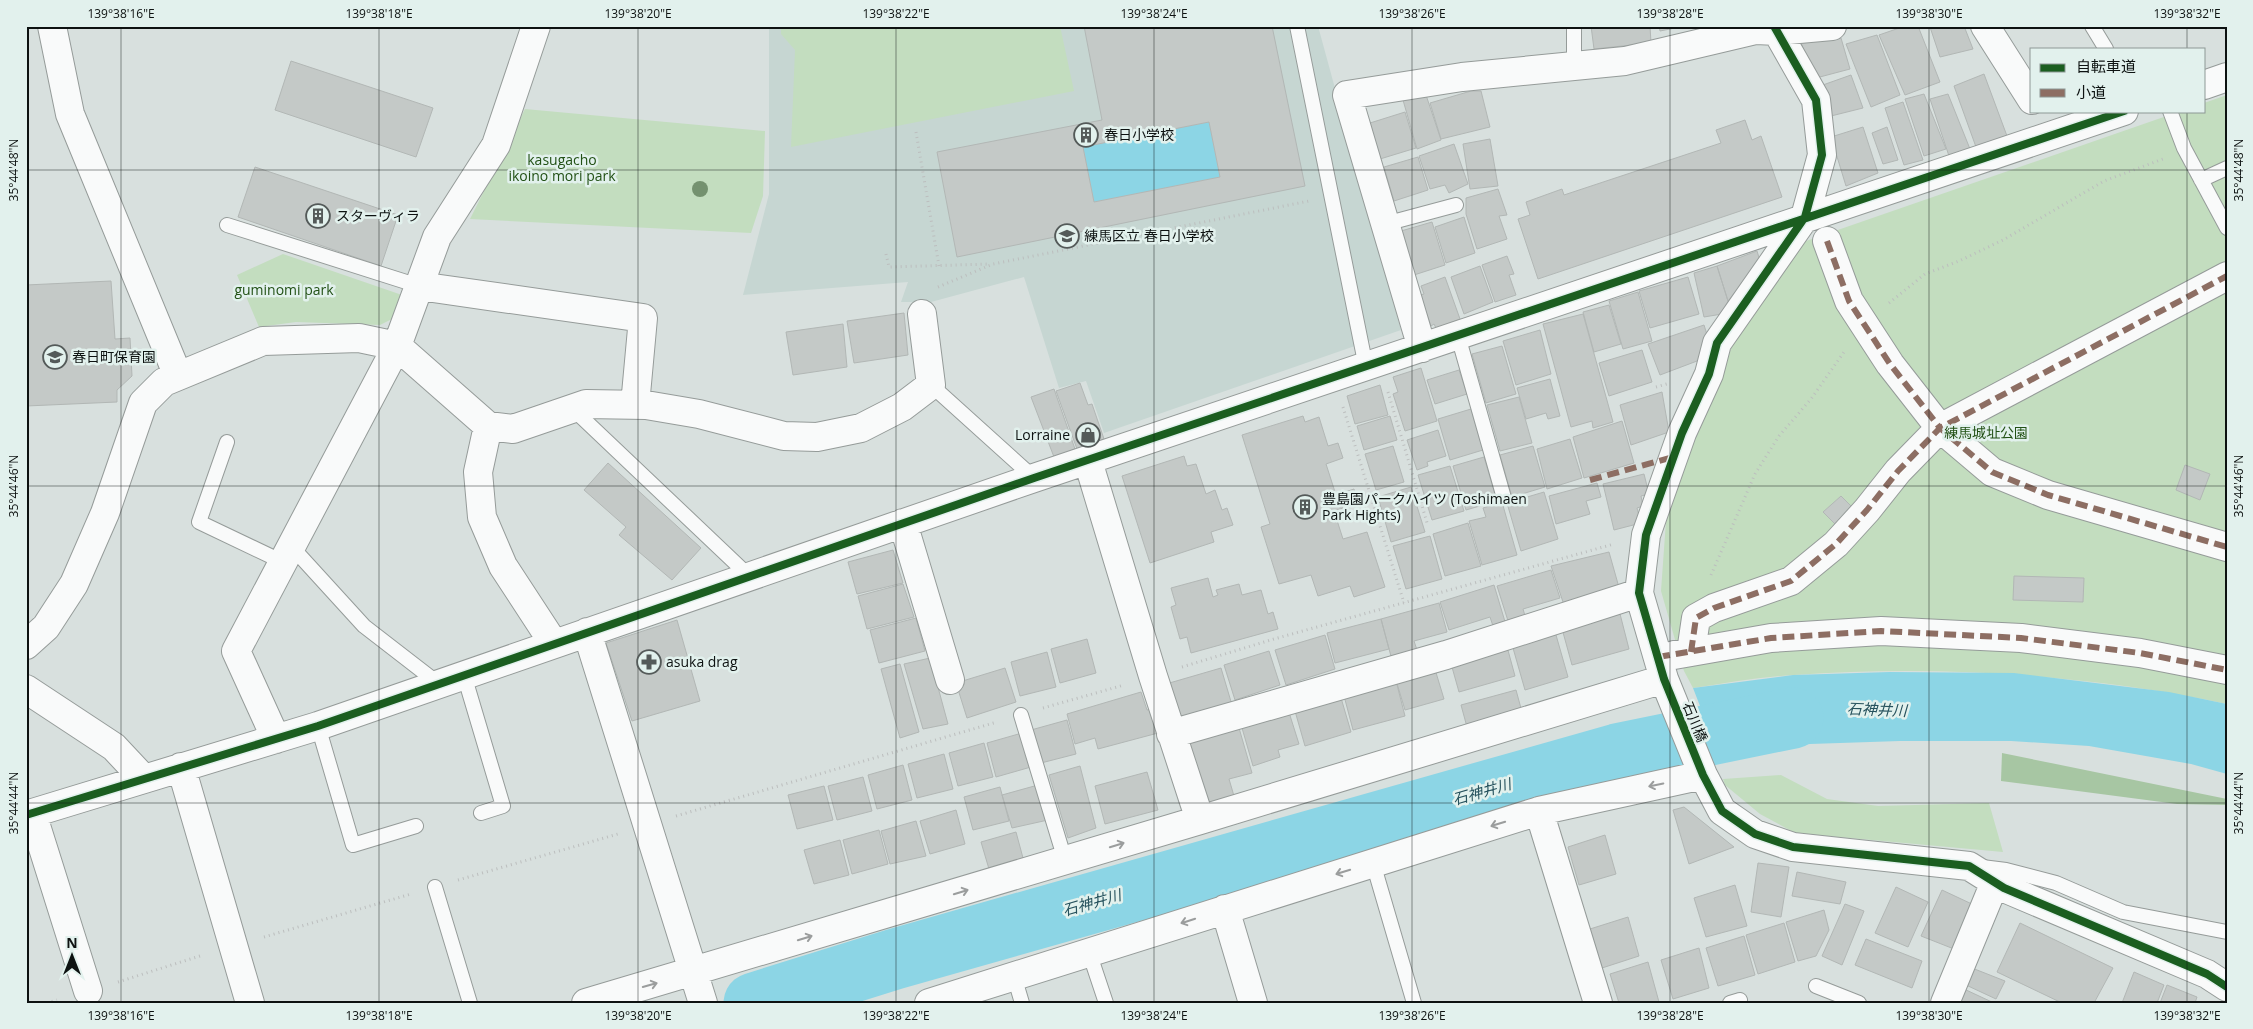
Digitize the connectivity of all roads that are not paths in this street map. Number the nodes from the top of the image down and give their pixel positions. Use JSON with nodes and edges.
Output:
{"nodes":[{"id":1,"x":52,"y":26,"type":"edge"},
{"id":2,"x":536,"y":26,"type":"edge"},
{"id":3,"x":1297,"y":26,"type":"edge"},
{"id":4,"x":1574,"y":26,"type":"edge"},
{"id":5,"x":1832,"y":26,"type":"edge"},
{"id":6,"x":1985,"y":26,"type":"edge"},
{"id":7,"x":2092,"y":26,"type":"edge"},
{"id":8,"x":1776,"y":29,"type":"edge"},
{"id":9,"x":2105,"y":48,"type":"edge"},
{"id":10,"x":1574,"y":67,"type":"junction"},
{"id":11,"x":2227,"y":77,"type":"edge"},
{"id":12,"x":2206,"y":84,"type":"edge"},
{"id":13,"x":2030,"y":97,"type":"edge"},
{"id":14,"x":2037,"y":112,"type":"edge"},
{"id":15,"x":2121,"y":112,"type":"edge"},
{"id":16,"x":2170,"y":112,"type":"edge"},
{"id":17,"x":2048,"y":136,"type":"junction"},
{"id":18,"x":2227,"y":168,"type":"edge"},
{"id":19,"x":2201,"y":180,"type":"junction"},
{"id":20,"x":1456,"y":205,"type":"dead end"},
{"id":21,"x":1805,"y":217,"type":"junction"},
{"id":22,"x":1386,"y":224,"type":"junction"},
{"id":23,"x":227,"y":225,"type":"dead end"},
{"id":24,"x":2227,"y":228,"type":"edge"},
{"id":25,"x":1827,"y":241,"type":"dead end"},
{"id":26,"x":2227,"y":276,"type":"edge"},
{"id":27,"x":419,"y":286,"type":"junction"},
{"id":28,"x":922,"y":314,"type":"road end"},
{"id":29,"x":1458,"y":336,"type":"junction"},
{"id":30,"x":397,"y":346,"type":"junction"},
{"id":31,"x":1422,"y":348,"type":"junction"},
{"id":32,"x":1373,"y":365,"type":"junction"},
{"id":33,"x":178,"y":376,"type":"junction"},
{"id":34,"x":931,"y":385,"type":"junction"},
{"id":35,"x":635,"y":405,"type":"junction"},
{"id":36,"x":573,"y":409,"type":"junction"},
{"id":37,"x":488,"y":426,"type":"junction"},
{"id":38,"x":1940,"y":428,"type":"junction"},
{"id":39,"x":227,"y":442,"type":"dead end"},
{"id":40,"x":1088,"y":461,"type":"junction"},
{"id":41,"x":1034,"y":478,"type":"junction"},
{"id":42,"x":1504,"y":498,"type":"dead end"},
{"id":43,"x":903,"y":524,"type":"junction"},
{"id":44,"x":2227,"y":547,"type":"edge"},
{"id":45,"x":287,"y":554,"type":"junction"},
{"id":46,"x":749,"y":576,"type":"junction"},
{"id":47,"x":1639,"y":593,"type":"junction"},
{"id":48,"x":587,"y":632,"type":"junction"},
{"id":49,"x":554,"y":644,"type":"junction"},
{"id":50,"x":26,"y":645,"type":"edge"},
{"id":51,"x":1691,"y":652,"type":"junction"},
{"id":52,"x":1661,"y":668,"type":"junction"},
{"id":53,"x":2227,"y":670,"type":"edge"},
{"id":54,"x":464,"y":675,"type":"junction"},
{"id":55,"x":950,"y":680,"type":"dead end"},
{"id":56,"x":439,"y":684,"type":"junction"},
{"id":57,"x":26,"y":689,"type":"edge"},
{"id":58,"x":1021,"y":715,"type":"road end"},
{"id":59,"x":318,"y":726,"type":"junction"},
{"id":60,"x":1171,"y":734,"type":"junction"},
{"id":61,"x":276,"y":739,"type":"junction"},
{"id":62,"x":181,"y":768,"type":"junction"},
{"id":63,"x":1703,"y":775,"type":"junction"},
{"id":64,"x":144,"y":780,"type":"junction"},
{"id":65,"x":1539,"y":811,"type":"junction"},
{"id":66,"x":480,"y":813,"type":"dead end"},
{"id":67,"x":29,"y":814,"type":"edge"},
{"id":68,"x":1200,"y":820,"type":"junction"},
{"id":69,"x":416,"y":826,"type":"dead end"},
{"id":70,"x":1065,"y":860,"type":"junction"},
{"id":71,"x":1373,"y":863,"type":"junction"},
{"id":72,"x":1969,"y":866,"type":"junction"},
{"id":73,"x":1995,"y":882,"type":"junction"},
{"id":74,"x":434,"y":887,"type":"road end"},
{"id":75,"x":1225,"y":910,"type":"junction"},
{"id":76,"x":2227,"y":932,"type":"edge"},
{"id":77,"x":1089,"y":952,"type":"junction"},
{"id":78,"x":695,"y":972,"type":"junction"},
{"id":79,"x":1014,"y":976,"type":"junction"},
{"id":80,"x":1816,"y":986,"type":"dead end"},
{"id":81,"x":2227,"y":987,"type":"edge"},
{"id":82,"x":88,"y":991,"type":"road end"},
{"id":83,"x":250,"y":1003,"type":"edge"},
{"id":84,"x":470,"y":1003,"type":"edge"},
{"id":85,"x":586,"y":1003,"type":"edge"},
{"id":86,"x":703,"y":1003,"type":"edge"},
{"id":87,"x":930,"y":1003,"type":"edge"},
{"id":88,"x":1022,"y":1003,"type":"edge"},
{"id":89,"x":1106,"y":1003,"type":"edge"},
{"id":90,"x":1253,"y":1003,"type":"edge"},
{"id":91,"x":1414,"y":1003,"type":"edge"},
{"id":92,"x":1598,"y":1003,"type":"edge"},
{"id":93,"x":1859,"y":1003,"type":"edge"},
{"id":94,"x":1945,"y":1003,"type":"edge"}],
"edges":[{"from":1,"to":33,"type":"street"},
{"from":2,"to":27,"type":"street"},
{"from":3,"to":32,"type":"lane"},
{"from":4,"to":10,"type":"lane"},
{"from":5,"to":8,"type":"street"},
{"from":6,"to":13,"type":"street"},
{"from":7,"to":9,"type":"lane"},
{"from":8,"to":10,"type":"street"},
{"from":8,"to":21,"type":"street"},
{"from":10,"to":22,"type":"street"},
{"from":11,"to":12,"type":"street"},
{"from":14,"to":17,"type":"street"},
{"from":15,"to":17,"type":"street"},
{"from":16,"to":19,"type":"lane"},
{"from":17,"to":21,"type":"street"},
{"from":18,"to":19,"type":"lane"},
{"from":19,"to":24,"type":"lane"},
{"from":20,"to":22,"type":"lane"},
{"from":21,"to":29,"type":"street"},
{"from":21,"to":47,"type":"street"},
{"from":22,"to":31,"type":"street"},
{"from":23,"to":27,"type":"lane"},
{"from":25,"to":38,"type":"street"},
{"from":26,"to":38,"type":"street"},
{"from":27,"to":30,"type":"street"},
{"from":27,"to":35,"type":"street"},
{"from":28,"to":34,"type":"street"},
{"from":29,"to":31,"type":"street"},
{"from":29,"to":42,"type":"lane"},
{"from":30,"to":33,"type":"street"},
{"from":30,"to":37,"type":"street"},
{"from":30,"to":45,"type":"street"},
{"from":31,"to":32,"type":"street"},
{"from":32,"to":40,"type":"street"},
{"from":33,"to":50,"type":"street"},
{"from":34,"to":35,"type":"street"},
{"from":34,"to":41,"type":"lane"},
{"from":35,"to":36,"type":"street"},
{"from":36,"to":37,"type":"street"},
{"from":36,"to":46,"type":"lane"},
{"from":37,"to":49,"type":"street"},
{"from":38,"to":44,"type":"street"},
{"from":38,"to":51,"type":"street"},
{"from":39,"to":45,"type":"lane"},
{"from":40,"to":41,"type":"street"},
{"from":40,"to":60,"type":"street"},
{"from":41,"to":43,"type":"street"},
{"from":43,"to":46,"type":"street"},
{"from":43,"to":55,"type":"street"},
{"from":45,"to":56,"type":"lane"},
{"from":45,"to":61,"type":"street"},
{"from":46,"to":48,"type":"street"},
{"from":47,"to":52,"type":"street","name":"石川橋"},
{"from":47,"to":60,"type":"street"},
{"from":48,"to":49,"type":"street"},
{"from":48,"to":78,"type":"street"},
{"from":49,"to":54,"type":"street"},
{"from":51,"to":52,"type":"street"},
{"from":51,"to":53,"type":"street"},
{"from":52,"to":63,"type":"street","name":"石川橋"},
{"from":52,"to":68,"type":"street"},
{"from":54,"to":56,"type":"street"},
{"from":54,"to":66,"type":"lane"},
{"from":56,"to":59,"type":"street"},
{"from":57,"to":64,"type":"street"},
{"from":58,"to":70,"type":"lane"},
{"from":59,"to":61,"type":"street"},
{"from":59,"to":69,"type":"lane"},
{"from":60,"to":68,"type":"street"},
{"from":61,"to":62,"type":"street"},
{"from":62,"to":64,"type":"street"},
{"from":62,"to":83,"type":"street"},
{"from":63,"to":65,"type":"street","one_way":true},
{"from":63,"to":72,"type":"street","name":"石川橋"},
{"from":64,"to":67,"type":"street"},
{"from":65,"to":71,"type":"street","one_way":true},
{"from":65,"to":92,"type":"street"},
{"from":67,"to":82,"type":"street"},
{"from":70,"to":68,"type":"street","one_way":true},
{"from":78,"to":70,"type":"street","one_way":true},
{"from":71,"to":75,"type":"street","one_way":true},
{"from":71,"to":91,"type":"lane"},
{"from":72,"to":73,"type":"street"},
{"from":72,"to":76,"type":"lane"},
{"from":73,"to":81,"type":"street"},
{"from":73,"to":94,"type":"street"},
{"from":74,"to":84,"type":"lane"},
{"from":75,"to":77,"type":"street","one_way":true},
{"from":75,"to":90,"type":"street"},
{"from":77,"to":79,"type":"street"},
{"from":77,"to":89,"type":"lane"},
{"from":85,"to":78,"type":"street","one_way":true},
{"from":78,"to":86,"type":"street"},
{"from":79,"to":87,"type":"street"},
{"from":79,"to":88,"type":"lane"},
{"from":80,"to":93,"type":"lane"}]}
